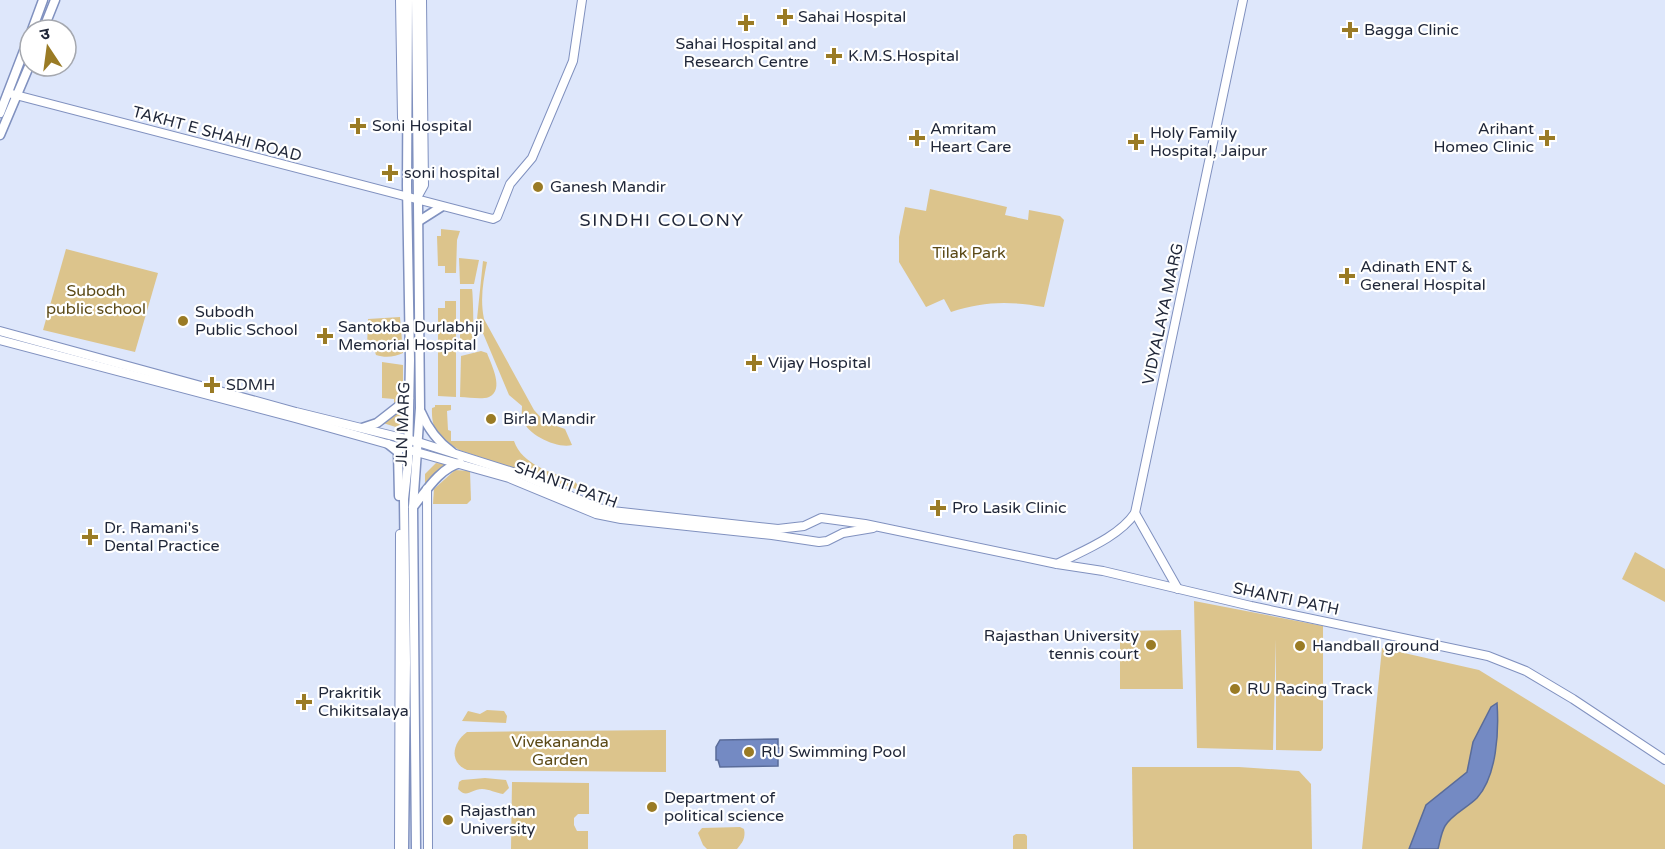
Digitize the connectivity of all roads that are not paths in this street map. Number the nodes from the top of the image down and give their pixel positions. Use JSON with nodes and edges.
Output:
{"nodes":[{"id":1,"x":43,"y":0,"type":"edge"},
{"id":2,"x":55,"y":0,"type":"edge"},
{"id":3,"x":400,"y":0,"type":"edge"},
{"id":4,"x":408,"y":0,"type":"edge"},
{"id":5,"x":416,"y":0,"type":"edge"},
{"id":6,"x":422,"y":0,"type":"edge"},
{"id":7,"x":582,"y":0,"type":"edge"},
{"id":8,"x":1243,"y":0,"type":"edge"},
{"id":9,"x":36,"y":18,"type":"edge"},
{"id":10,"x":48,"y":18,"type":"edge"},
{"id":11,"x":18,"y":67,"type":"edge"},
{"id":12,"x":24,"y":78,"type":"edge"},
{"id":13,"x":8,"y":93,"type":"junction"},
{"id":14,"x":17,"y":97,"type":"junction"},
{"id":15,"x":0,"y":113,"type":"edge"},
{"id":16,"x":408,"y":128,"type":"junction"},
{"id":17,"x":0,"y":135,"type":"edge"},
{"id":18,"x":419,"y":198,"type":"junction"},
{"id":19,"x":407,"y":199,"type":"junction"},
{"id":20,"x":441,"y":207,"type":"junction"},
{"id":21,"x":419,"y":221,"type":"junction"},
{"id":22,"x":0,"y":331,"type":"edge"},
{"id":23,"x":0,"y":340,"type":"edge"},
{"id":24,"x":409,"y":398,"type":"junction"},
{"id":25,"x":420,"y":408,"type":"junction"},
{"id":26,"x":362,"y":428,"type":"junction"},
{"id":27,"x":408,"y":440,"type":"junction"},
{"id":28,"x":418,"y":442,"type":"junction"},
{"id":29,"x":388,"y":444,"type":"junction"},
{"id":30,"x":408,"y":451,"type":"junction"},
{"id":31,"x":452,"y":452,"type":"junction"},
{"id":32,"x":418,"y":453,"type":"junction"},
{"id":33,"x":460,"y":464,"type":"junction"},
{"id":34,"x":428,"y":489,"type":"junction"},
{"id":35,"x":413,"y":507,"type":"junction"},
{"id":36,"x":1135,"y":513,"type":"junction"},
{"id":37,"x":831,"y":520,"type":"junction"},
{"id":38,"x":812,"y":521,"type":"junction"},
{"id":39,"x":878,"y":528,"type":"junction"},
{"id":40,"x":402,"y":535,"type":"junction"},
{"id":41,"x":831,"y":539,"type":"junction"},
{"id":42,"x":815,"y":542,"type":"junction"},
{"id":43,"x":1057,"y":564,"type":"junction"},
{"id":44,"x":1178,"y":589,"type":"junction"},
{"id":45,"x":1665,"y":760,"type":"edge"},
{"id":46,"x":399,"y":849,"type":"edge"},
{"id":47,"x":404,"y":849,"type":"edge"},
{"id":48,"x":416,"y":849,"type":"edge"},
{"id":49,"x":428,"y":849,"type":"edge"}],
"edges":[{"from":1,"to":9,"type":"main road"},
{"from":2,"to":10,"type":"main road"},
{"from":3,"to":16,"type":"main road"},
{"from":4,"to":16,"type":"main road","name":"JLN MARG"},
{"from":5,"to":18,"type":"main road","name":"JLN MARG"},
{"from":6,"to":18,"type":"main road"},
{"from":7,"to":20,"type":"main road","name":"TAKHT E SHAHI ROAD"},
{"from":8,"to":36,"type":"main road","name":"VIDYALAYA MARG"},
{"from":11,"to":13,"type":"main road"},
{"from":12,"to":14,"type":"main road"},
{"from":13,"to":14,"type":"main road","name":"TAKHT E SHAHI ROAD"},
{"from":13,"to":15,"type":"main road"},
{"from":14,"to":17,"type":"main road"},
{"from":14,"to":19,"type":"main road","name":"TAKHT E SHAHI ROAD"},
{"from":16,"to":19,"type":"main road","name":"JLN MARG"},
{"from":18,"to":19,"type":"main road","name":"TAKHT E SHAHI ROAD"},
{"from":18,"to":20,"type":"main road","name":"TAKHT E SHAHI ROAD"},
{"from":18,"to":21,"type":"main road","name":"JLN MARG"},
{"from":19,"to":24,"type":"main road","name":"JLN MARG"},
{"from":20,"to":21,"type":"main road"},
{"from":21,"to":25,"type":"main road","name":"JLN MARG"},
{"from":22,"to":26,"type":"main road"},
{"from":23,"to":29,"type":"main road","name":"SHANTI PATH"},
{"from":24,"to":26,"type":"main road"},
{"from":24,"to":27,"type":"main road","name":"JLN MARG"},
{"from":25,"to":28,"type":"main road","name":"JLN MARG"},
{"from":25,"to":31,"type":"main road"},
{"from":26,"to":27,"type":"main road"},
{"from":27,"to":28,"type":"main road"},
{"from":27,"to":30,"type":"main road","name":"JLN MARG"},
{"from":28,"to":31,"type":"main road"},
{"from":28,"to":32,"type":"main road","name":"JLN MARG"},
{"from":29,"to":30,"type":"main road","name":"SHANTI PATH"},
{"from":29,"to":40,"type":"main road"},
{"from":30,"to":32,"type":"main road","name":"SHANTI PATH"},
{"from":30,"to":40,"type":"main road","name":"JLN MARG"},
{"from":31,"to":38,"type":"main road"},
{"from":32,"to":33,"type":"main road","name":"SHANTI PATH"},
{"from":32,"to":35,"type":"main road","name":"JLN MARG"},
{"from":33,"to":34,"type":"main road"},
{"from":33,"to":42,"type":"main road","name":"SHANTI PATH"},
{"from":34,"to":35,"type":"main road"},
{"from":34,"to":49,"type":"main road"},
{"from":35,"to":48,"type":"main road","name":"JLN MARG"},
{"from":36,"to":43,"type":"main road"},
{"from":36,"to":44,"type":"main road"},
{"from":37,"to":38,"type":"main road"},
{"from":37,"to":39,"type":"main road","name":"SHANTI PATH"},
{"from":37,"to":41,"type":"main road"},
{"from":38,"to":42,"type":"main road"},
{"from":39,"to":41,"type":"main road"},
{"from":39,"to":43,"type":"main road","name":"SHANTI PATH"},
{"from":40,"to":46,"type":"main road"},
{"from":40,"to":47,"type":"main road","name":"JLN MARG"},
{"from":41,"to":42,"type":"main road"},
{"from":43,"to":44,"type":"main road","name":"SHANTI PATH"},
{"from":44,"to":45,"type":"main road","name":"SHANTI PATH"}]}
